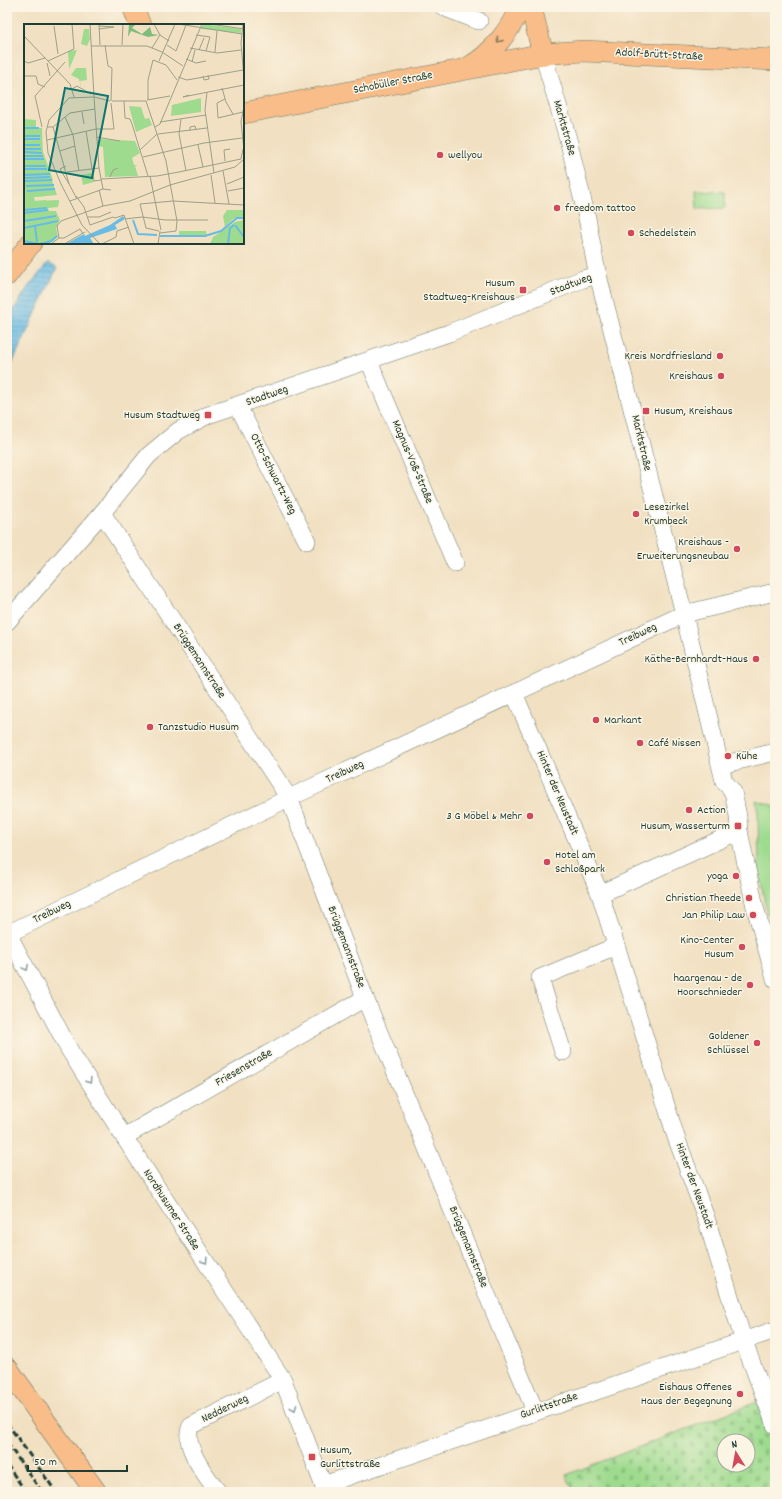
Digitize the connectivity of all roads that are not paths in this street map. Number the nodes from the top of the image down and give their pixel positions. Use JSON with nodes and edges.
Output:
{"nodes":[{"id":1,"x":133,"y":7,"type":"edge"},
{"id":2,"x":443,"y":7,"type":"edge"},
{"id":3,"x":519,"y":7,"type":"edge"},
{"id":4,"x":531,"y":7,"type":"edge"},
{"id":5,"x":479,"y":22,"type":"dead end"},
{"id":6,"x":140,"y":24,"type":"edge"},
{"id":7,"x":543,"y":54,"type":"junction"},
{"id":8,"x":775,"y":60,"type":"edge"},
{"id":9,"x":462,"y":71,"type":"junction"},
{"id":10,"x":244,"y":113,"type":"edge"},
{"id":11,"x":30,"y":244,"type":"edge"},
{"id":12,"x":7,"y":275,"type":"edge"},
{"id":13,"x":598,"y":275,"type":"junction"},
{"id":14,"x":369,"y":361,"type":"junction"},
{"id":15,"x":238,"y":406,"type":"junction"},
{"id":16,"x":102,"y":513,"type":"junction"},
{"id":17,"x":307,"y":541,"type":"dead end"},
{"id":18,"x":455,"y":563,"type":"dead end"},
{"id":19,"x":775,"y":592,"type":"edge"},
{"id":20,"x":684,"y":614,"type":"junction"},
{"id":21,"x":7,"y":622,"type":"edge"},
{"id":22,"x":514,"y":693,"type":"junction"},
{"id":23,"x":775,"y":752,"type":"edge"},
{"id":24,"x":721,"y":765,"type":"junction"},
{"id":25,"x":289,"y":798,"type":"junction"},
{"id":26,"x":739,"y":831,"type":"junction"},
{"id":27,"x":600,"y":894,"type":"junction"},
{"id":28,"x":7,"y":933,"type":"edge"},
{"id":29,"x":616,"y":946,"type":"junction"},
{"id":30,"x":775,"y":979,"type":"edge"},
{"id":31,"x":365,"y":998,"type":"junction"},
{"id":32,"x":563,"y":1052,"type":"dead end"},
{"id":33,"x":124,"y":1137,"type":"junction"},
{"id":34,"x":775,"y":1330,"type":"edge"},
{"id":35,"x":744,"y":1342,"type":"junction"},
{"id":36,"x":7,"y":1368,"type":"edge"},
{"id":37,"x":283,"y":1380,"type":"junction"},
{"id":38,"x":535,"y":1411,"type":"junction"},
{"id":39,"x":775,"y":1425,"type":"edge"},
{"id":40,"x":324,"y":1488,"type":"edge"},
{"id":41,"x":96,"y":1492,"type":"edge"},
{"id":42,"x":218,"y":1492,"type":"edge"}],
"edges":[{"from":1,"to":6,"type":"main road"},
{"from":2,"to":5,"type":"street"},
{"from":3,"to":9,"type":"main road","one_way":true},
{"from":4,"to":7,"type":"main road"},
{"from":7,"to":8,"type":"main road","name":"Adolf-Brütt-Straße"},
{"from":7,"to":9,"type":"main road","name":"Schobüller Straße"},
{"from":7,"to":13,"type":"street","name":"Marktstraße"},
{"from":9,"to":10,"type":"main road","name":"Schobüller Straße"},
{"from":11,"to":12,"type":"main road"},
{"from":13,"to":14,"type":"street","name":"Stadtweg"},
{"from":13,"to":20,"type":"street","name":"Marktstraße"},
{"from":14,"to":15,"type":"street","name":"Stadtweg"},
{"from":14,"to":18,"type":"street","name":"Magnus-Voß-Straße"},
{"from":15,"to":16,"type":"street","name":"Stadtweg"},
{"from":15,"to":17,"type":"street","name":"Otto-Schwartz-Weg"},
{"from":16,"to":21,"type":"street","name":"Stadtweg"},
{"from":16,"to":25,"type":"street","name":"Brüggemannstraße"},
{"from":19,"to":20,"type":"street","name":"Treibweg"},
{"from":20,"to":22,"type":"street","name":"Treibweg"},
{"from":20,"to":24,"type":"street","name":"Marktstraße"},
{"from":22,"to":25,"type":"street","name":"Treibweg"},
{"from":22,"to":27,"type":"street","name":"Hinter der Neustadt"},
{"from":23,"to":24,"type":"street"},
{"from":24,"to":26,"type":"street","name":"Marktstraße"},
{"from":25,"to":28,"type":"street","name":"Treibweg"},
{"from":25,"to":31,"type":"street","name":"Brüggemannstraße"},
{"from":26,"to":27,"type":"street"},
{"from":26,"to":30,"type":"street","name":"Marktstraße"},
{"from":27,"to":29,"type":"street","name":"Hinter der Neustadt"},
{"from":28,"to":33,"type":"street","name":"Nordhusumer Straße","one_way":true},
{"from":29,"to":32,"type":"street"},
{"from":29,"to":35,"type":"street","name":"Hinter der Neustadt"},
{"from":31,"to":33,"type":"street","name":"Friesenstraße"},
{"from":31,"to":38,"type":"street","name":"Brüggemannstraße"},
{"from":33,"to":37,"type":"street","name":"Nordhusumer Straße","one_way":true},
{"from":34,"to":35,"type":"street","name":"Gurlittstraße"},
{"from":35,"to":38,"type":"street","name":"Gurlittstraße"},
{"from":35,"to":39,"type":"street","name":"Hinter der Neustadt"},
{"from":36,"to":41,"type":"main road"},
{"from":37,"to":40,"type":"street","name":"Nordhusumer Straße","one_way":true},
{"from":37,"to":42,"type":"street","name":"Nedderweg"},
{"from":38,"to":40,"type":"street","name":"Gurlittstraße"}]}
